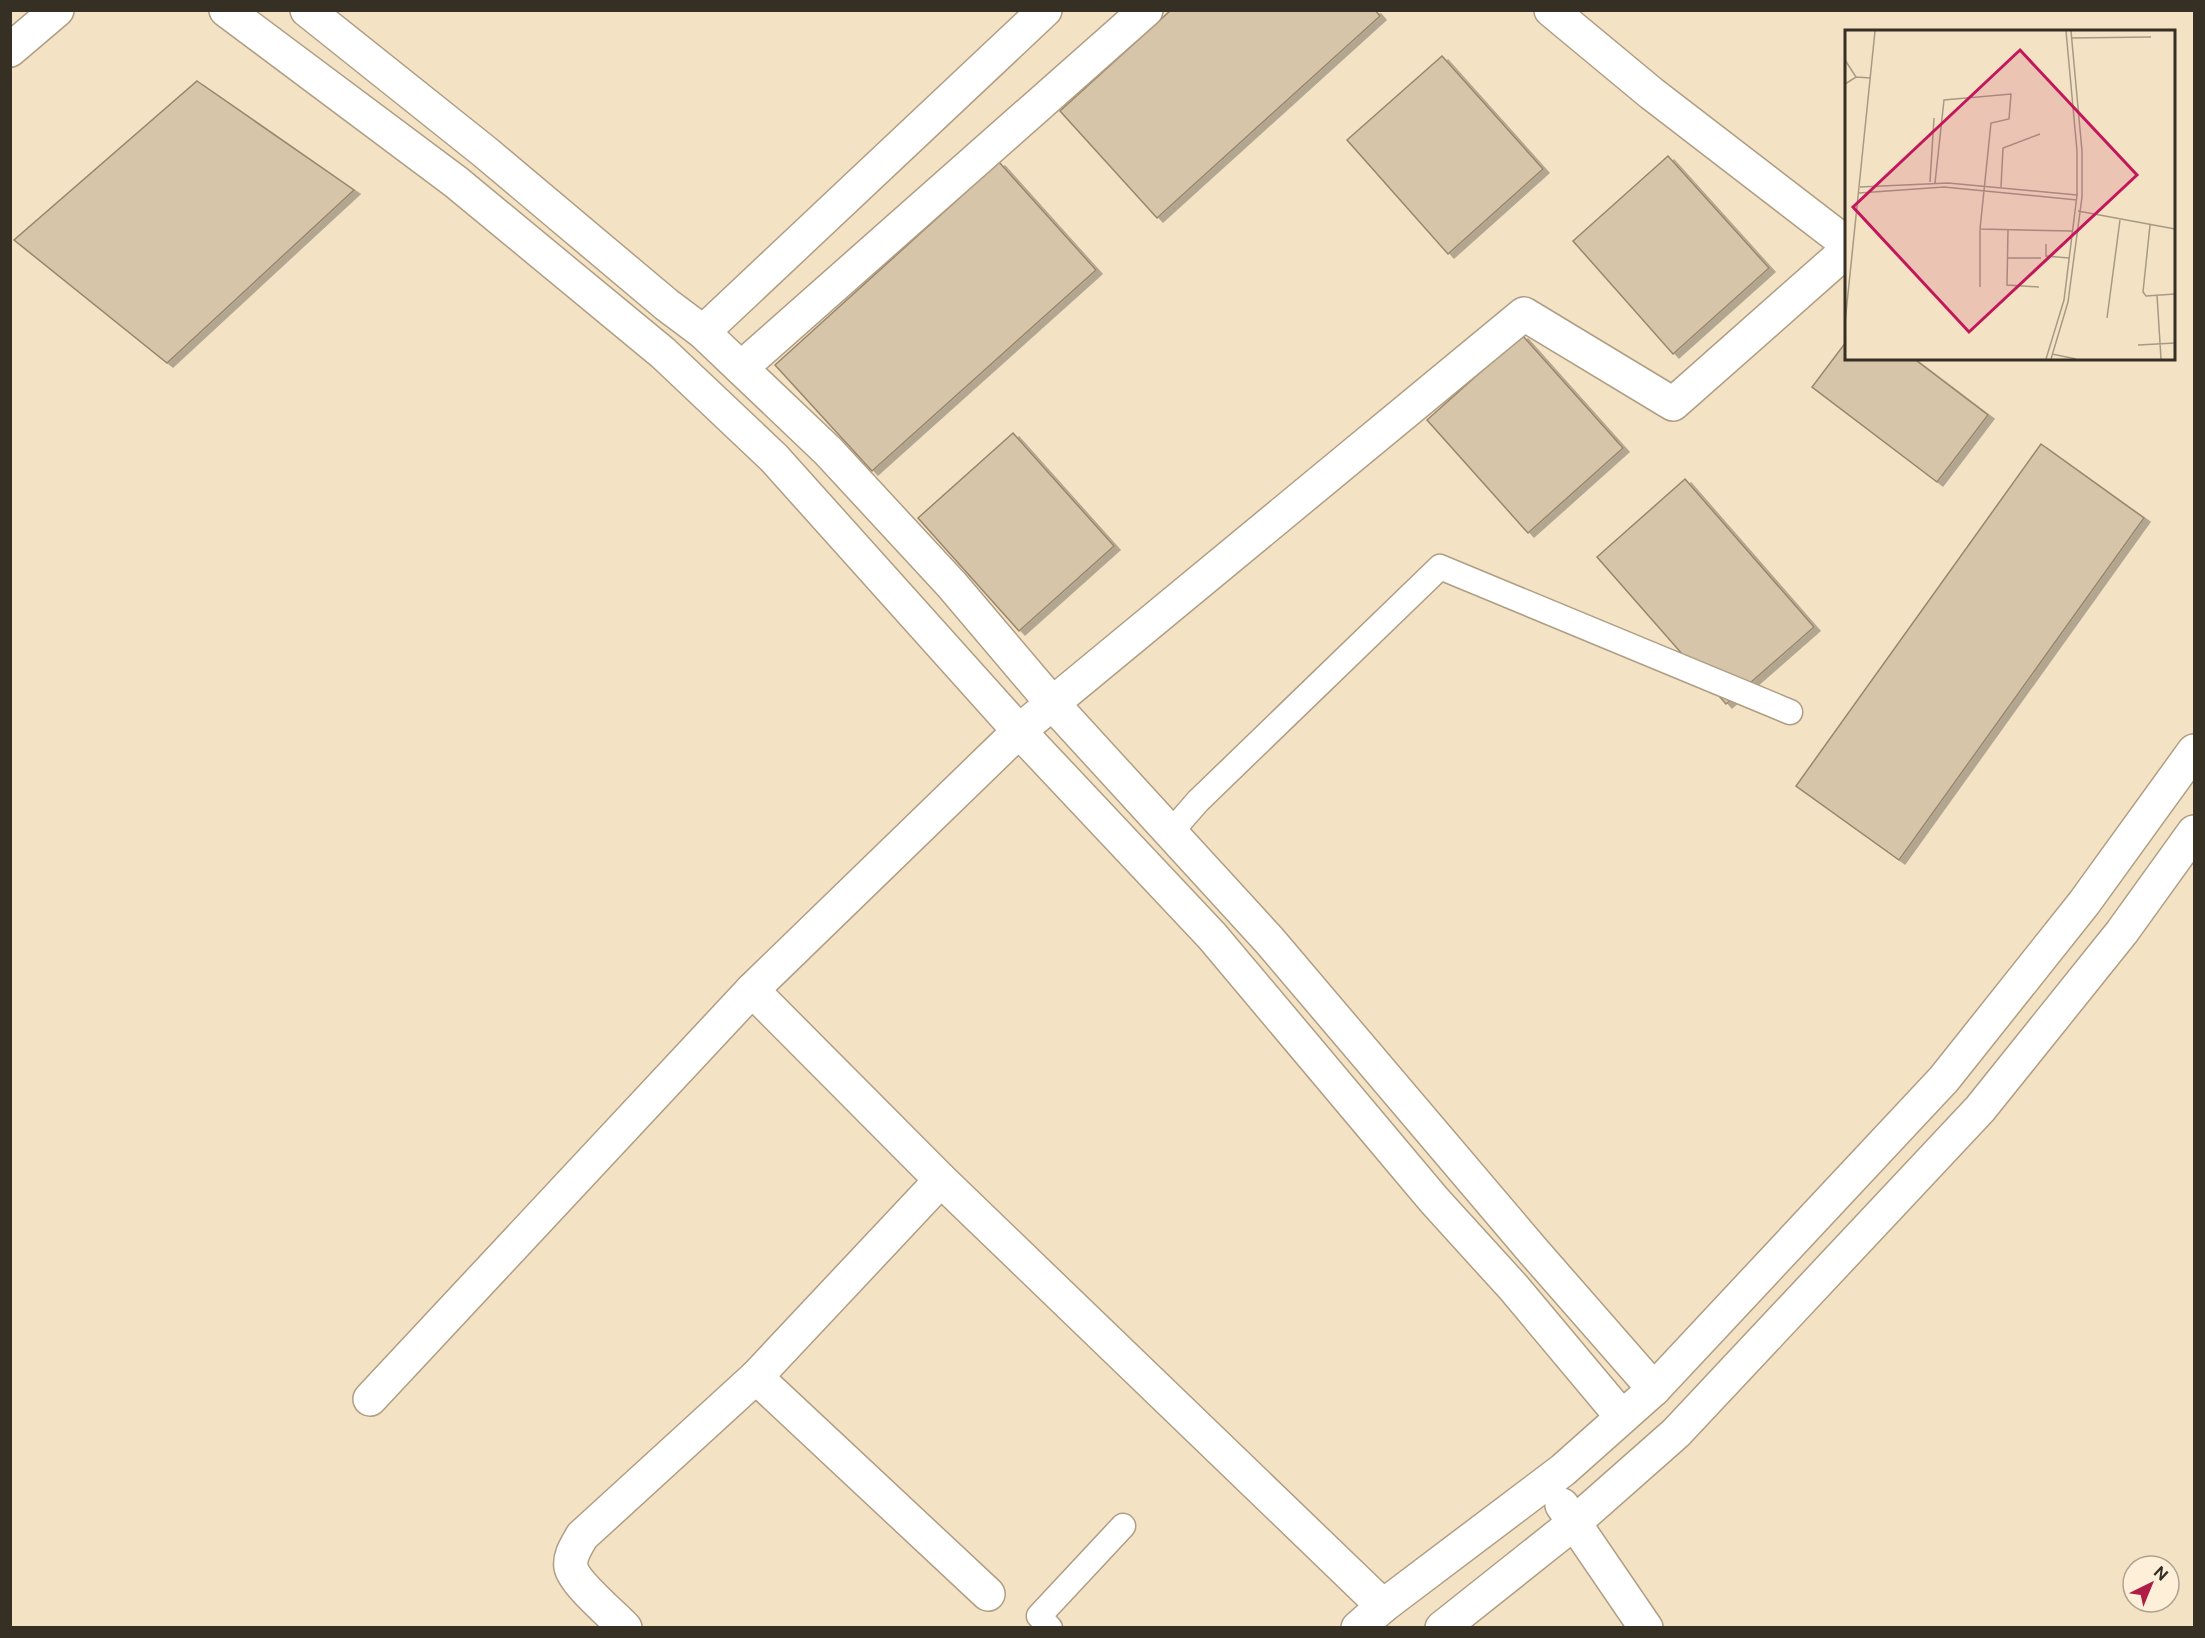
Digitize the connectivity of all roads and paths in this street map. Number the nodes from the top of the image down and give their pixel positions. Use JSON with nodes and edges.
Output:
{"nodes":[{"id":1,"x":57,"y":10,"type":"edge"},
{"id":2,"x":226,"y":10,"type":"edge"},
{"id":3,"x":307,"y":10,"type":"edge"},
{"id":4,"x":1046,"y":10,"type":"edge"},
{"id":5,"x":1146,"y":10,"type":"edge"},
{"id":6,"x":1551,"y":10,"type":"edge"},
{"id":7,"x":10,"y":50,"type":"edge"},
{"id":8,"x":485,"y":152,"type":"junction"},
{"id":9,"x":456,"y":182,"type":"junction"},
{"id":10,"x":1845,"y":242,"type":"edge"},
{"id":11,"x":1845,"y":252,"type":"edge"},
{"id":12,"x":703,"y":332,"type":"junction"},
{"id":13,"x":741,"y":368,"type":"junction"},
{"id":14,"x":1052,"y":703,"type":"junction"},
{"id":15,"x":1790,"y":712,"type":"dead end"},
{"id":16,"x":1019,"y":731,"type":"junction"},
{"id":17,"x":2194,"y":751,"type":"edge"},
{"id":18,"x":1171,"y":832,"type":"junction"},
{"id":19,"x":2194,"y":832,"type":"edge"},
{"id":20,"x":752,"y":990,"type":"junction"},
{"id":21,"x":941,"y":1180,"type":"junction"},
{"id":22,"x":756,"y":1377,"type":"junction"},
{"id":23,"x":1654,"y":1389,"type":"junction"},
{"id":24,"x":370,"y":1400,"type":"dead end"},
{"id":25,"x":1622,"y":1417,"type":"junction"},
{"id":26,"x":1546,"y":1483,"type":"junction"},
{"id":27,"x":1574,"y":1523,"type":"junction"},
{"id":28,"x":1123,"y":1526,"type":"dead end"},
{"id":29,"x":988,"y":1594,"type":"dead end"},
{"id":30,"x":1383,"y":1606,"type":"junction"},
{"id":31,"x":625,"y":1628,"type":"edge"},
{"id":32,"x":1050,"y":1628,"type":"edge"},
{"id":33,"x":1358,"y":1628,"type":"edge"},
{"id":34,"x":1442,"y":1628,"type":"edge"},
{"id":35,"x":1646,"y":1628,"type":"edge"}],
"edges":[{"from":1,"to":7,"type":"street"},
{"from":2,"to":9,"type":"street"},
{"from":3,"to":8,"type":"street"},
{"from":4,"to":12,"type":"street"},
{"from":5,"to":13,"type":"street"},
{"from":6,"to":10,"type":"street"},
{"from":8,"to":9,"type":"street"},
{"from":8,"to":12,"type":"street"},
{"from":9,"to":16,"type":"street"},
{"from":11,"to":14,"type":"street"},
{"from":12,"to":13,"type":"street"},
{"from":13,"to":14,"type":"street"},
{"from":14,"to":16,"type":"street"},
{"from":14,"to":18,"type":"street"},
{"from":15,"to":18,"type":"lane"},
{"from":16,"to":20,"type":"street"},
{"from":16,"to":25,"type":"street"},
{"from":17,"to":23,"type":"street"},
{"from":18,"to":23,"type":"street"},
{"from":19,"to":27,"type":"street"},
{"from":20,"to":21,"type":"street"},
{"from":20,"to":24,"type":"street"},
{"from":21,"to":22,"type":"street"},
{"from":21,"to":30,"type":"street"},
{"from":22,"to":29,"type":"street"},
{"from":22,"to":31,"type":"street"},
{"from":23,"to":25,"type":"street"},
{"from":25,"to":26,"type":"street"},
{"from":26,"to":27,"type":"street"},
{"from":26,"to":30,"type":"street"},
{"from":27,"to":34,"type":"street"},
{"from":27,"to":35,"type":"street"},
{"from":28,"to":32,"type":"lane"},
{"from":30,"to":33,"type":"street"}]}
